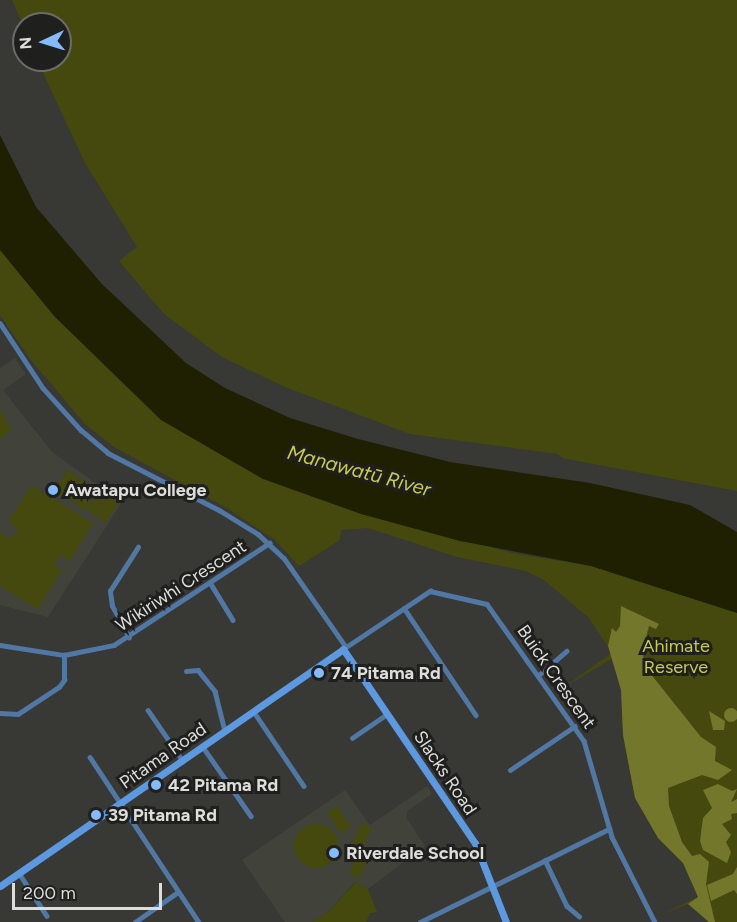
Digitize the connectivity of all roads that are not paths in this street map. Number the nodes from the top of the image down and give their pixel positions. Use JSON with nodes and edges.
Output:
{"nodes":[{"id":1,"x":0,"y":323,"type":"edge"},
{"id":2,"x":269,"y":543,"type":"junction"},
{"id":3,"x":138,"y":547,"type":"dead end"},
{"id":4,"x":211,"y":584,"type":"junction"},
{"id":5,"x":404,"y":608,"type":"junction"},
{"id":6,"x":233,"y":620,"type":"dead end"},
{"id":7,"x":129,"y":639,"type":"junction"},
{"id":8,"x":0,"y":645,"type":"edge"},
{"id":9,"x":345,"y":648,"type":"junction"},
{"id":10,"x":566,"y":651,"type":"dead end"},
{"id":11,"x":64,"y":655,"type":"junction"},
{"id":12,"x":186,"y":671,"type":"dead end"},
{"id":13,"x":540,"y":674,"type":"junction"},
{"id":14,"x":148,"y":710,"type":"dead end"},
{"id":15,"x":254,"y":712,"type":"junction"},
{"id":16,"x":0,"y":713,"type":"edge"},
{"id":17,"x":387,"y":714,"type":"junction"},
{"id":18,"x":476,"y":716,"type":"dead end"},
{"id":19,"x":575,"y":726,"type":"junction"},
{"id":20,"x":225,"y":732,"type":"junction"},
{"id":21,"x":352,"y":738,"type":"dead end"},
{"id":22,"x":203,"y":747,"type":"junction"},
{"id":23,"x":90,"y":757,"type":"dead end"},
{"id":24,"x":183,"y":761,"type":"junction"},
{"id":25,"x":510,"y":770,"type":"dead end"},
{"id":26,"x":304,"y":786,"type":"dead end"},
{"id":27,"x":120,"y":804,"type":"junction"},
{"id":28,"x":251,"y":816,"type":"dead end"},
{"id":29,"x":609,"y":829,"type":"junction"},
{"id":30,"x":545,"y":860,"type":"junction"},
{"id":31,"x":19,"y":873,"type":"junction"},
{"id":32,"x":0,"y":886,"type":"edge"},
{"id":33,"x":492,"y":886,"type":"junction"},
{"id":34,"x":178,"y":892,"type":"junction"},
{"id":35,"x":47,"y":916,"type":"dead end"},
{"id":36,"x":579,"y":916,"type":"dead end"},
{"id":37,"x":135,"y":922,"type":"edge"},
{"id":38,"x":198,"y":922,"type":"edge"},
{"id":39,"x":420,"y":922,"type":"edge"},
{"id":40,"x":506,"y":922,"type":"edge"},
{"id":41,"x":655,"y":922,"type":"edge"}],
"edges":[{"from":1,"to":2,"type":"street"},
{"from":2,"to":4,"type":"street","name":"Wikiriwhi Crescent"},
{"from":2,"to":9,"type":"street"},
{"from":3,"to":7,"type":"street"},
{"from":4,"to":6,"type":"street"},
{"from":4,"to":7,"type":"street","name":"Wikiriwhi Crescent"},
{"from":5,"to":9,"type":"street","name":"Buick Crescent"},
{"from":5,"to":13,"type":"street","name":"Buick Crescent"},
{"from":5,"to":18,"type":"street"},
{"from":7,"to":11,"type":"street","name":"Wikiriwhi Crescent"},
{"from":8,"to":11,"type":"street","name":"Wikiriwhi Crescent"},
{"from":9,"to":15,"type":"street","name":"Pitama Road"},
{"from":9,"to":17,"type":"street","name":"Slacks Road"},
{"from":10,"to":13,"type":"street"},
{"from":11,"to":16,"type":"street"},
{"from":12,"to":20,"type":"street"},
{"from":13,"to":19,"type":"street","name":"Buick Crescent"},
{"from":14,"to":24,"type":"street"},
{"from":15,"to":20,"type":"street","name":"Pitama Road"},
{"from":15,"to":26,"type":"street"},
{"from":17,"to":21,"type":"street"},
{"from":17,"to":33,"type":"street","name":"Slacks Road"},
{"from":19,"to":25,"type":"street"},
{"from":19,"to":29,"type":"street","name":"Buick Crescent"},
{"from":20,"to":22,"type":"street","name":"Pitama Road"},
{"from":22,"to":24,"type":"street","name":"Pitama Road"},
{"from":22,"to":28,"type":"street"},
{"from":23,"to":27,"type":"street"},
{"from":24,"to":27,"type":"street","name":"Pitama Road"},
{"from":27,"to":31,"type":"street","name":"Pitama Road"},
{"from":27,"to":34,"type":"street"},
{"from":29,"to":30,"type":"street"},
{"from":29,"to":41,"type":"street","name":"Buick Crescent"},
{"from":30,"to":33,"type":"street"},
{"from":30,"to":36,"type":"street"},
{"from":31,"to":32,"type":"street","name":"Pitama Road"},
{"from":31,"to":35,"type":"street"},
{"from":33,"to":39,"type":"street"},
{"from":33,"to":40,"type":"street","name":"Slacks Road"},
{"from":34,"to":37,"type":"street"},
{"from":34,"to":38,"type":"street"}]}
